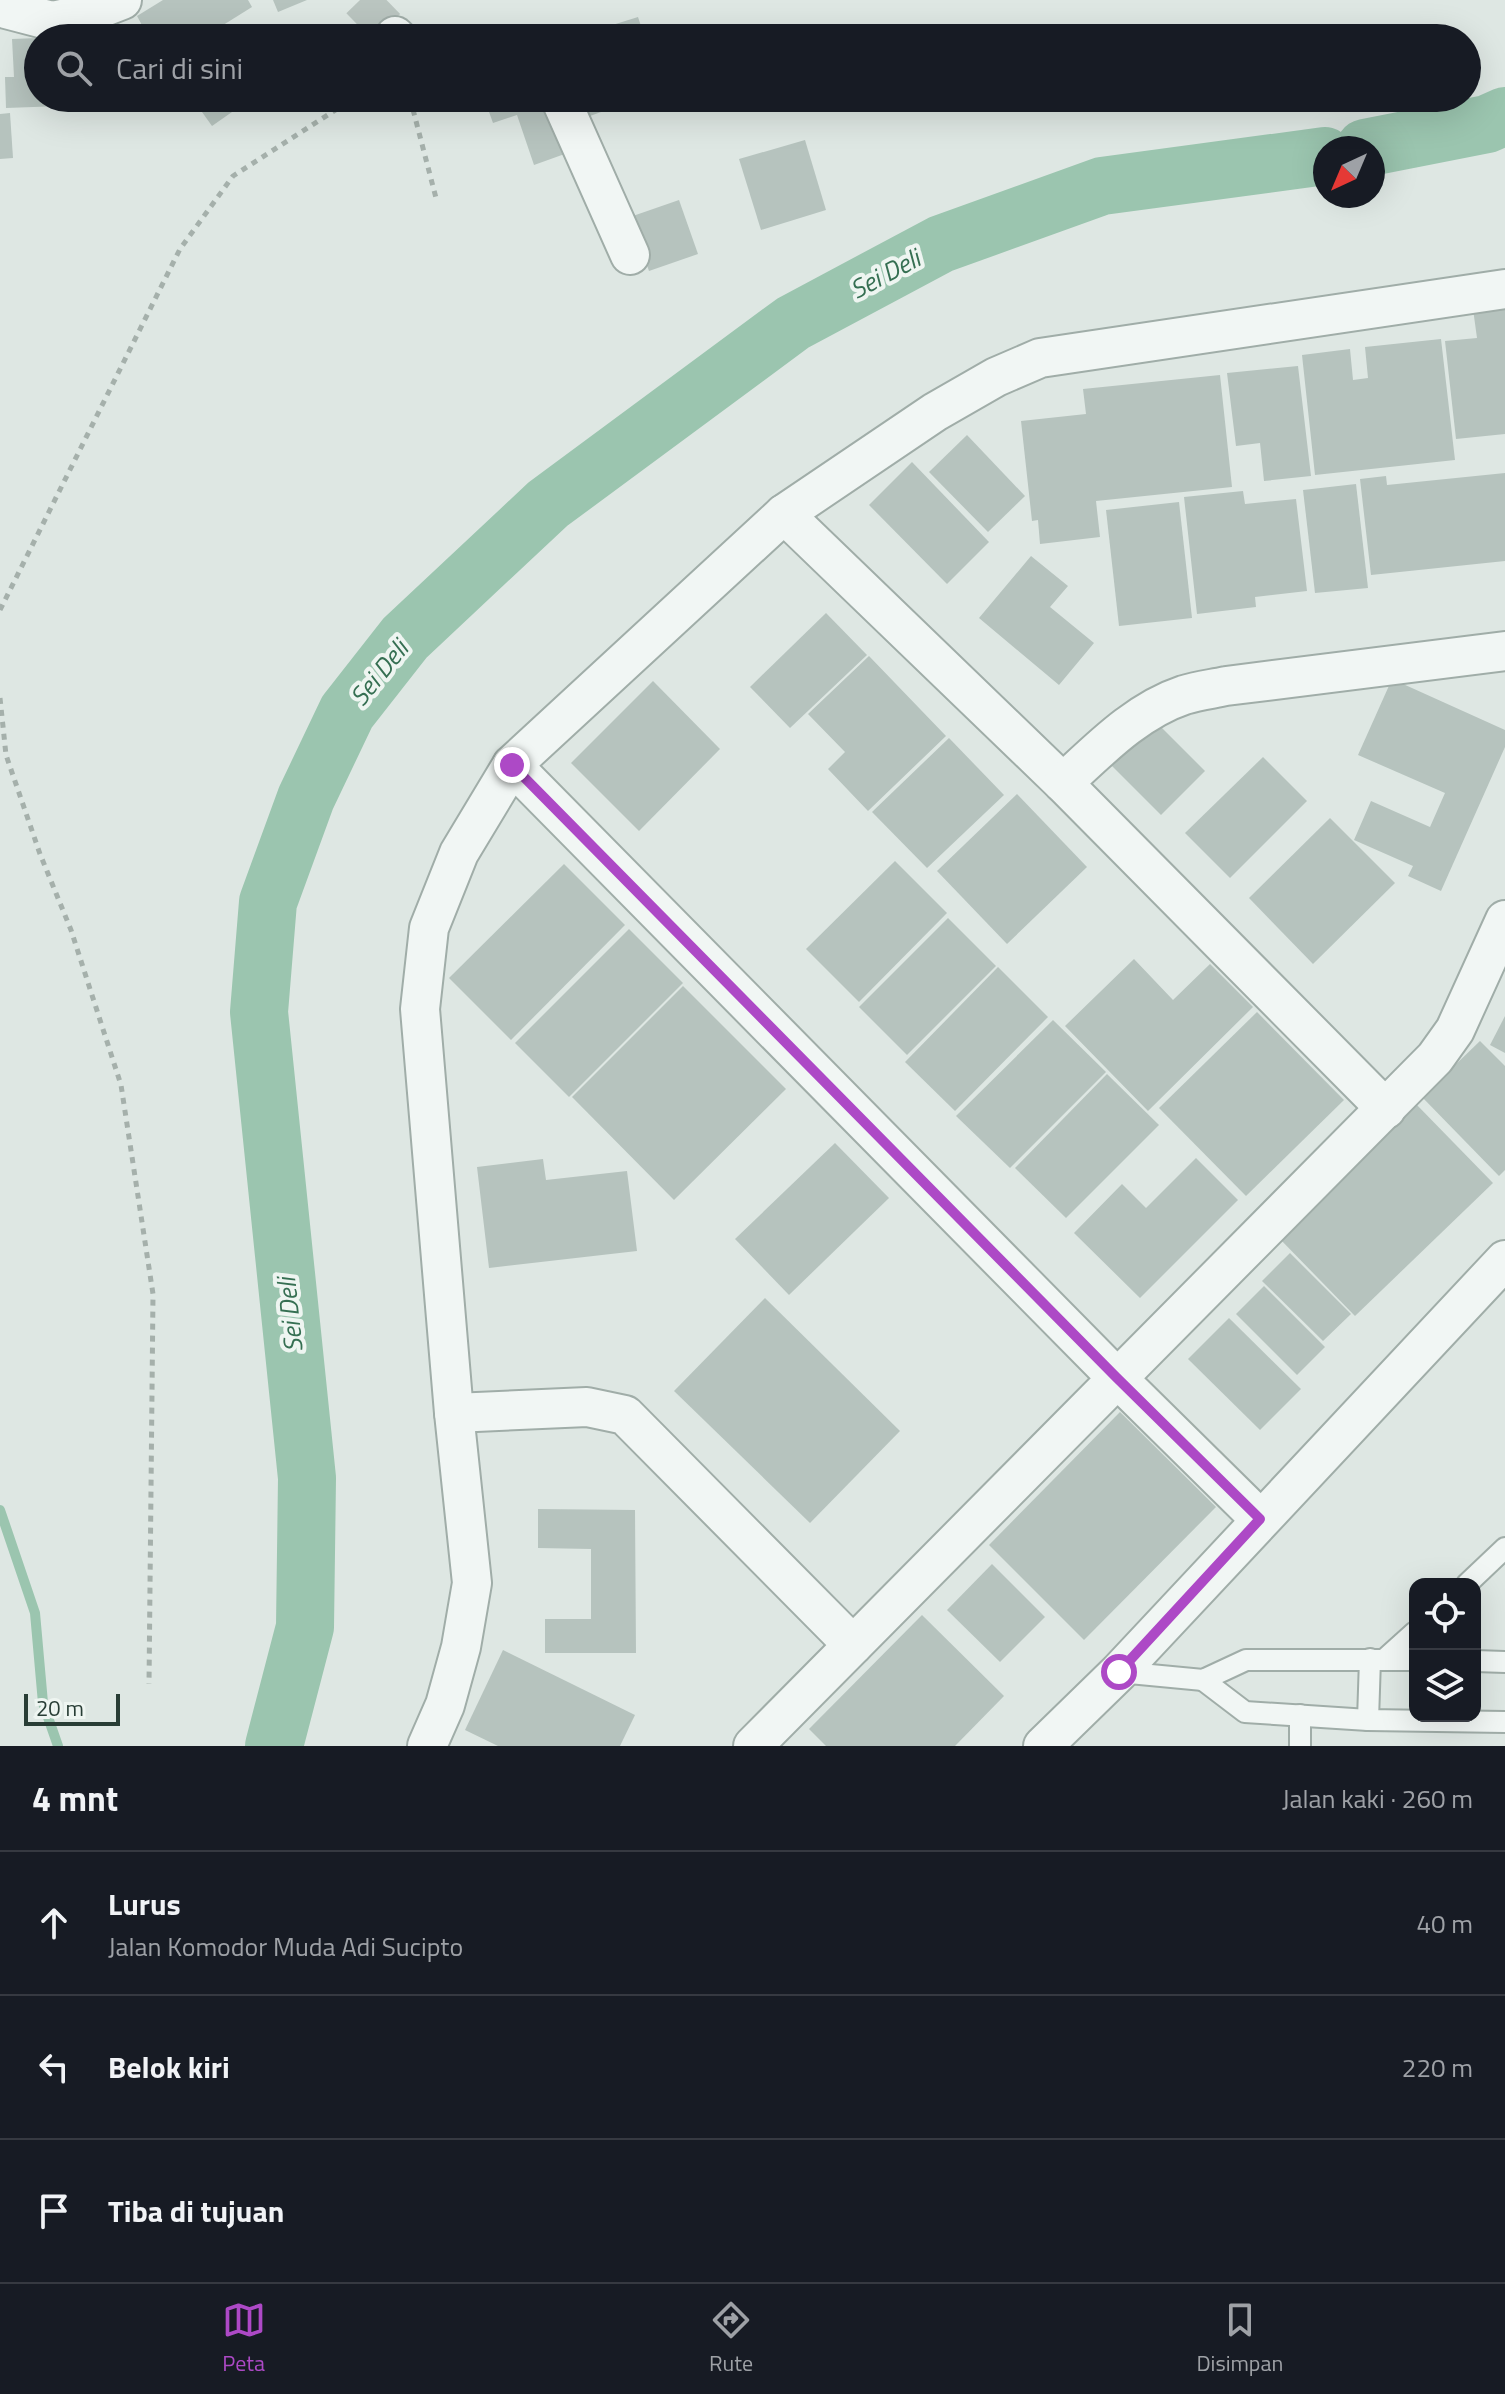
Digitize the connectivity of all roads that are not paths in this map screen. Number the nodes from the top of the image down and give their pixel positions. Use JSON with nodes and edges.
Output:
{"nodes":[{"id":1,"x":122,"y":0,"type":"edge"},
{"id":2,"x":0,"y":4,"type":"edge"},
{"id":3,"x":566,"y":112,"type":"edge"},
{"id":4,"x":630,"y":255,"type":"dead end"},
{"id":5,"x":1505,"y":289,"type":"edge"},
{"id":6,"x":784,"y":514,"type":"junction"},
{"id":7,"x":1505,"y":651,"type":"edge"},
{"id":8,"x":512,"y":765,"type":"junction"},
{"id":9,"x":1063,"y":783,"type":"junction"},
{"id":10,"x":1505,"y":920,"type":"edge"},
{"id":11,"x":1386,"y":1109,"type":"junction"},
{"id":12,"x":1505,"y":1260,"type":"edge"},
{"id":13,"x":1116,"y":1377,"type":"junction"},
{"id":14,"x":454,"y":1413,"type":"junction"},
{"id":15,"x":1260,"y":1519,"type":"junction"},
{"id":16,"x":1505,"y":1548,"type":"edge"},
{"id":17,"x":1473,"y":1578,"type":"edge"},
{"id":18,"x":1409,"y":1636,"type":"edge"},
{"id":19,"x":853,"y":1645,"type":"junction"},
{"id":20,"x":1378,"y":1659,"type":"junction"},
{"id":21,"x":1409,"y":1660,"type":"edge"},
{"id":22,"x":1481,"y":1661,"type":"edge"},
{"id":23,"x":1505,"y":1662,"type":"edge"},
{"id":24,"x":1119,"y":1672,"type":"junction"},
{"id":25,"x":1203,"y":1680,"type":"junction"},
{"id":26,"x":1300,"y":1715,"type":"junction"},
{"id":27,"x":1368,"y":1720,"type":"junction"},
{"id":28,"x":1505,"y":1722,"type":"edge"},
{"id":29,"x":427,"y":1746,"type":"edge"},
{"id":30,"x":753,"y":1746,"type":"edge"},
{"id":31,"x":1043,"y":1746,"type":"edge"},
{"id":32,"x":1300,"y":1746,"type":"edge"}],
"edges":[{"from":1,"to":2,"type":"street"},
{"from":3,"to":4,"type":"street"},
{"from":5,"to":6,"type":"street"},
{"from":6,"to":8,"type":"street"},
{"from":6,"to":9,"type":"street"},
{"from":7,"to":9,"type":"street"},
{"from":8,"to":13,"type":"street"},
{"from":8,"to":14,"type":"street"},
{"from":9,"to":11,"type":"street"},
{"from":10,"to":11,"type":"street"},
{"from":11,"to":13,"type":"street"},
{"from":12,"to":15,"type":"street"},
{"from":13,"to":15,"type":"street"},
{"from":13,"to":19,"type":"street"},
{"from":14,"to":19,"type":"street"},
{"from":14,"to":29,"type":"street"},
{"from":15,"to":24,"type":"street"},
{"from":16,"to":17,"type":"lane"},
{"from":18,"to":20,"type":"lane"},
{"from":19,"to":30,"type":"street"},
{"from":20,"to":21,"type":"lane"},
{"from":20,"to":25,"type":"lane"},
{"from":20,"to":27,"type":"lane"},
{"from":22,"to":23,"type":"lane"},
{"from":24,"to":25,"type":"lane"},
{"from":24,"to":31,"type":"street"},
{"from":25,"to":26,"type":"lane"},
{"from":26,"to":27,"type":"lane"},
{"from":26,"to":32,"type":"lane"},
{"from":27,"to":28,"type":"lane"}]}
